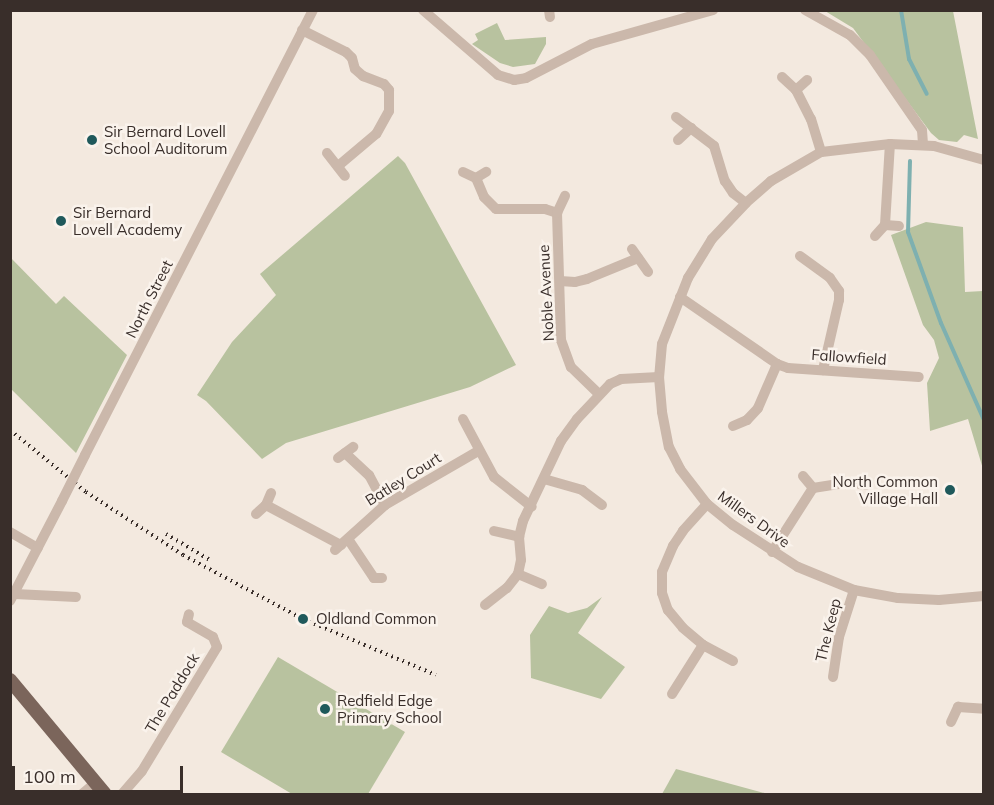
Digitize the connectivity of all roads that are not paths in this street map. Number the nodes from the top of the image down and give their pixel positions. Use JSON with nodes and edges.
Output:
{"nodes":[{"id":1,"x":313,"y":10,"type":"edge"},
{"id":2,"x":423,"y":10,"type":"edge"},
{"id":3,"x":712,"y":10,"type":"edge"},
{"id":4,"x":805,"y":10,"type":"edge"},
{"id":5,"x":303,"y":30,"type":"junction"},
{"id":6,"x":782,"y":77,"type":"dead end"},
{"id":7,"x":807,"y":80,"type":"dead end"},
{"id":8,"x":796,"y":90,"type":"junction"},
{"id":9,"x":676,"y":117,"type":"dead end"},
{"id":10,"x":691,"y":128,"type":"junction"},
{"id":11,"x":678,"y":140,"type":"dead end"},
{"id":12,"x":890,"y":144,"type":"junction"},
{"id":13,"x":923,"y":144,"type":"junction"},
{"id":14,"x":821,"y":152,"type":"junction"},
{"id":15,"x":327,"y":153,"type":"dead end"},
{"id":16,"x":984,"y":160,"type":"edge"},
{"id":17,"x":338,"y":166,"type":"junction"},
{"id":18,"x":463,"y":172,"type":"dead end"},
{"id":19,"x":486,"y":172,"type":"dead end"},
{"id":20,"x":345,"y":176,"type":"dead end"},
{"id":21,"x":476,"y":178,"type":"junction"},
{"id":22,"x":565,"y":196,"type":"dead end"},
{"id":23,"x":746,"y":203,"type":"junction"},
{"id":24,"x":557,"y":213,"type":"junction"},
{"id":25,"x":885,"y":225,"type":"junction"},
{"id":26,"x":899,"y":226,"type":"dead end"},
{"id":27,"x":875,"y":237,"type":"dead end"},
{"id":28,"x":800,"y":256,"type":"dead end"},
{"id":29,"x":826,"y":260,"type":"dead end"},
{"id":30,"x":818,"y":269,"type":"junction"},
{"id":31,"x":648,"y":272,"type":"dead end"},
{"id":32,"x":560,"y":281,"type":"junction"},
{"id":33,"x":680,"y":297,"type":"junction"},
{"id":34,"x":777,"y":364,"type":"junction"},
{"id":35,"x":824,"y":370,"type":"junction"},
{"id":36,"x":886,"y":374,"type":"junction"},
{"id":37,"x":659,"y":377,"type":"junction"},
{"id":38,"x":919,"y":377,"type":"dead end"},
{"id":39,"x":886,"y":387,"type":"dead end"},
{"id":40,"x":599,"y":394,"type":"junction"},
{"id":41,"x":464,"y":419,"type":"dead end"},
{"id":42,"x":733,"y":426,"type":"dead end"},
{"id":43,"x":478,"y":451,"type":"junction"},
{"id":44,"x":346,"y":453,"type":"dead end"},
{"id":45,"x":803,"y":476,"type":"dead end"},
{"id":46,"x":544,"y":479,"type":"junction"},
{"id":47,"x":866,"y":485,"type":"dead end"},
{"id":48,"x":813,"y":489,"type":"junction"},
{"id":49,"x":271,"y":493,"type":"dead end"},
{"id":50,"x":707,"y":504,"type":"junction"},
{"id":51,"x":266,"y":505,"type":"junction"},
{"id":52,"x":386,"y":505,"type":"junction"},
{"id":53,"x":602,"y":505,"type":"dead end"},
{"id":54,"x":532,"y":507,"type":"junction"},
{"id":55,"x":256,"y":513,"type":"dead end"},
{"id":56,"x":494,"y":531,"type":"dead end"},
{"id":57,"x":10,"y":532,"type":"edge"},
{"id":58,"x":519,"y":537,"type":"junction"},
{"id":59,"x":341,"y":545,"type":"junction"},
{"id":60,"x":38,"y":548,"type":"junction"},
{"id":61,"x":772,"y":552,"type":"junction"},
{"id":62,"x":518,"y":574,"type":"junction"},
{"id":63,"x":382,"y":578,"type":"dead end"},
{"id":64,"x":542,"y":584,"type":"dead end"},
{"id":65,"x":854,"y":590,"type":"junction"},
{"id":66,"x":984,"y":596,"type":"edge"},
{"id":67,"x":13,"y":597,"type":"edge"},
{"id":68,"x":75,"y":597,"type":"dead end"},
{"id":69,"x":485,"y":606,"type":"dead end"},
{"id":70,"x":189,"y":614,"type":"dead end"},
{"id":71,"x":703,"y":645,"type":"junction"},
{"id":72,"x":733,"y":661,"type":"dead end"},
{"id":73,"x":833,"y":677,"type":"dead end"},
{"id":74,"x":10,"y":680,"type":"edge"},
{"id":75,"x":672,"y":694,"type":"dead end"},
{"id":76,"x":984,"y":709,"type":"edge"},
{"id":77,"x":951,"y":722,"type":"dead end"},
{"id":78,"x":95,"y":783,"type":"junction"},
{"id":79,"x":81,"y":795,"type":"edge"},
{"id":80,"x":105,"y":795,"type":"edge"},
{"id":81,"x":122,"y":795,"type":"edge"}],
"edges":[{"from":1,"to":5,"type":"street","name":"North Street"},
{"from":2,"to":3,"type":"street"},
{"from":4,"to":13,"type":"street"},
{"from":5,"to":17,"type":"street"},
{"from":5,"to":60,"type":"street","name":"North Street","bridge":true},
{"from":6,"to":8,"type":"street"},
{"from":7,"to":8,"type":"street"},
{"from":8,"to":14,"type":"street"},
{"from":9,"to":10,"type":"street"},
{"from":10,"to":11,"type":"street"},
{"from":10,"to":23,"type":"street"},
{"from":12,"to":13,"type":"street","name":"Millers Drive"},
{"from":12,"to":14,"type":"street","name":"Millers Drive"},
{"from":12,"to":25,"type":"street"},
{"from":13,"to":16,"type":"street","name":"Millers Drive"},
{"from":14,"to":23,"type":"street","name":"Millers Drive"},
{"from":15,"to":17,"type":"street"},
{"from":17,"to":20,"type":"street"},
{"from":18,"to":21,"type":"street"},
{"from":19,"to":21,"type":"street"},
{"from":21,"to":24,"type":"street"},
{"from":22,"to":24,"type":"street","name":"Noble Avenue"},
{"from":23,"to":33,"type":"street","name":"Millers Drive"},
{"from":24,"to":32,"type":"street","name":"Noble Avenue"},
{"from":25,"to":26,"type":"street"},
{"from":25,"to":27,"type":"street"},
{"from":28,"to":30,"type":"street"},
{"from":29,"to":30,"type":"street"},
{"from":30,"to":35,"type":"street"},
{"from":31,"to":32,"type":"street"},
{"from":32,"to":40,"type":"street","name":"Noble Avenue"},
{"from":33,"to":34,"type":"street","name":"Fallowfield"},
{"from":33,"to":37,"type":"street","name":"Millers Drive"},
{"from":34,"to":35,"type":"street","name":"Fallowfield"},
{"from":34,"to":42,"type":"street"},
{"from":35,"to":36,"type":"street","name":"Fallowfield"},
{"from":36,"to":38,"type":"street","name":"Fallowfield"},
{"from":36,"to":39,"type":"street"},
{"from":37,"to":40,"type":"street"},
{"from":37,"to":50,"type":"street","name":"Millers Drive"},
{"from":40,"to":46,"type":"street"},
{"from":41,"to":43,"type":"street"},
{"from":43,"to":52,"type":"street","name":"Batley Court"},
{"from":43,"to":54,"type":"street"},
{"from":44,"to":52,"type":"street"},
{"from":45,"to":48,"type":"street"},
{"from":46,"to":53,"type":"street"},
{"from":46,"to":54,"type":"street"},
{"from":47,"to":48,"type":"street"},
{"from":48,"to":61,"type":"street"},
{"from":49,"to":51,"type":"street"},
{"from":50,"to":61,"type":"street","name":"Millers Drive"},
{"from":50,"to":71,"type":"street"},
{"from":51,"to":55,"type":"street"},
{"from":51,"to":59,"type":"street"},
{"from":52,"to":59,"type":"street","name":"Batley Court"},
{"from":54,"to":58,"type":"street"},
{"from":56,"to":58,"type":"street"},
{"from":57,"to":60,"type":"street"},
{"from":58,"to":62,"type":"street"},
{"from":59,"to":63,"type":"street"},
{"from":60,"to":67,"type":"street","name":"North Street"},
{"from":61,"to":65,"type":"street","name":"Millers Drive"},
{"from":62,"to":64,"type":"street"},
{"from":62,"to":69,"type":"street"},
{"from":65,"to":66,"type":"street","name":"Millers Drive"},
{"from":65,"to":73,"type":"street","name":"The Keep"},
{"from":67,"to":68,"type":"street"},
{"from":70,"to":81,"type":"street","name":"The Paddock"},
{"from":71,"to":72,"type":"street"},
{"from":71,"to":75,"type":"street"},
{"from":74,"to":78,"type":"main road"},
{"from":76,"to":77,"type":"street"},
{"from":78,"to":79,"type":"street"},
{"from":78,"to":80,"type":"main road"}]}
